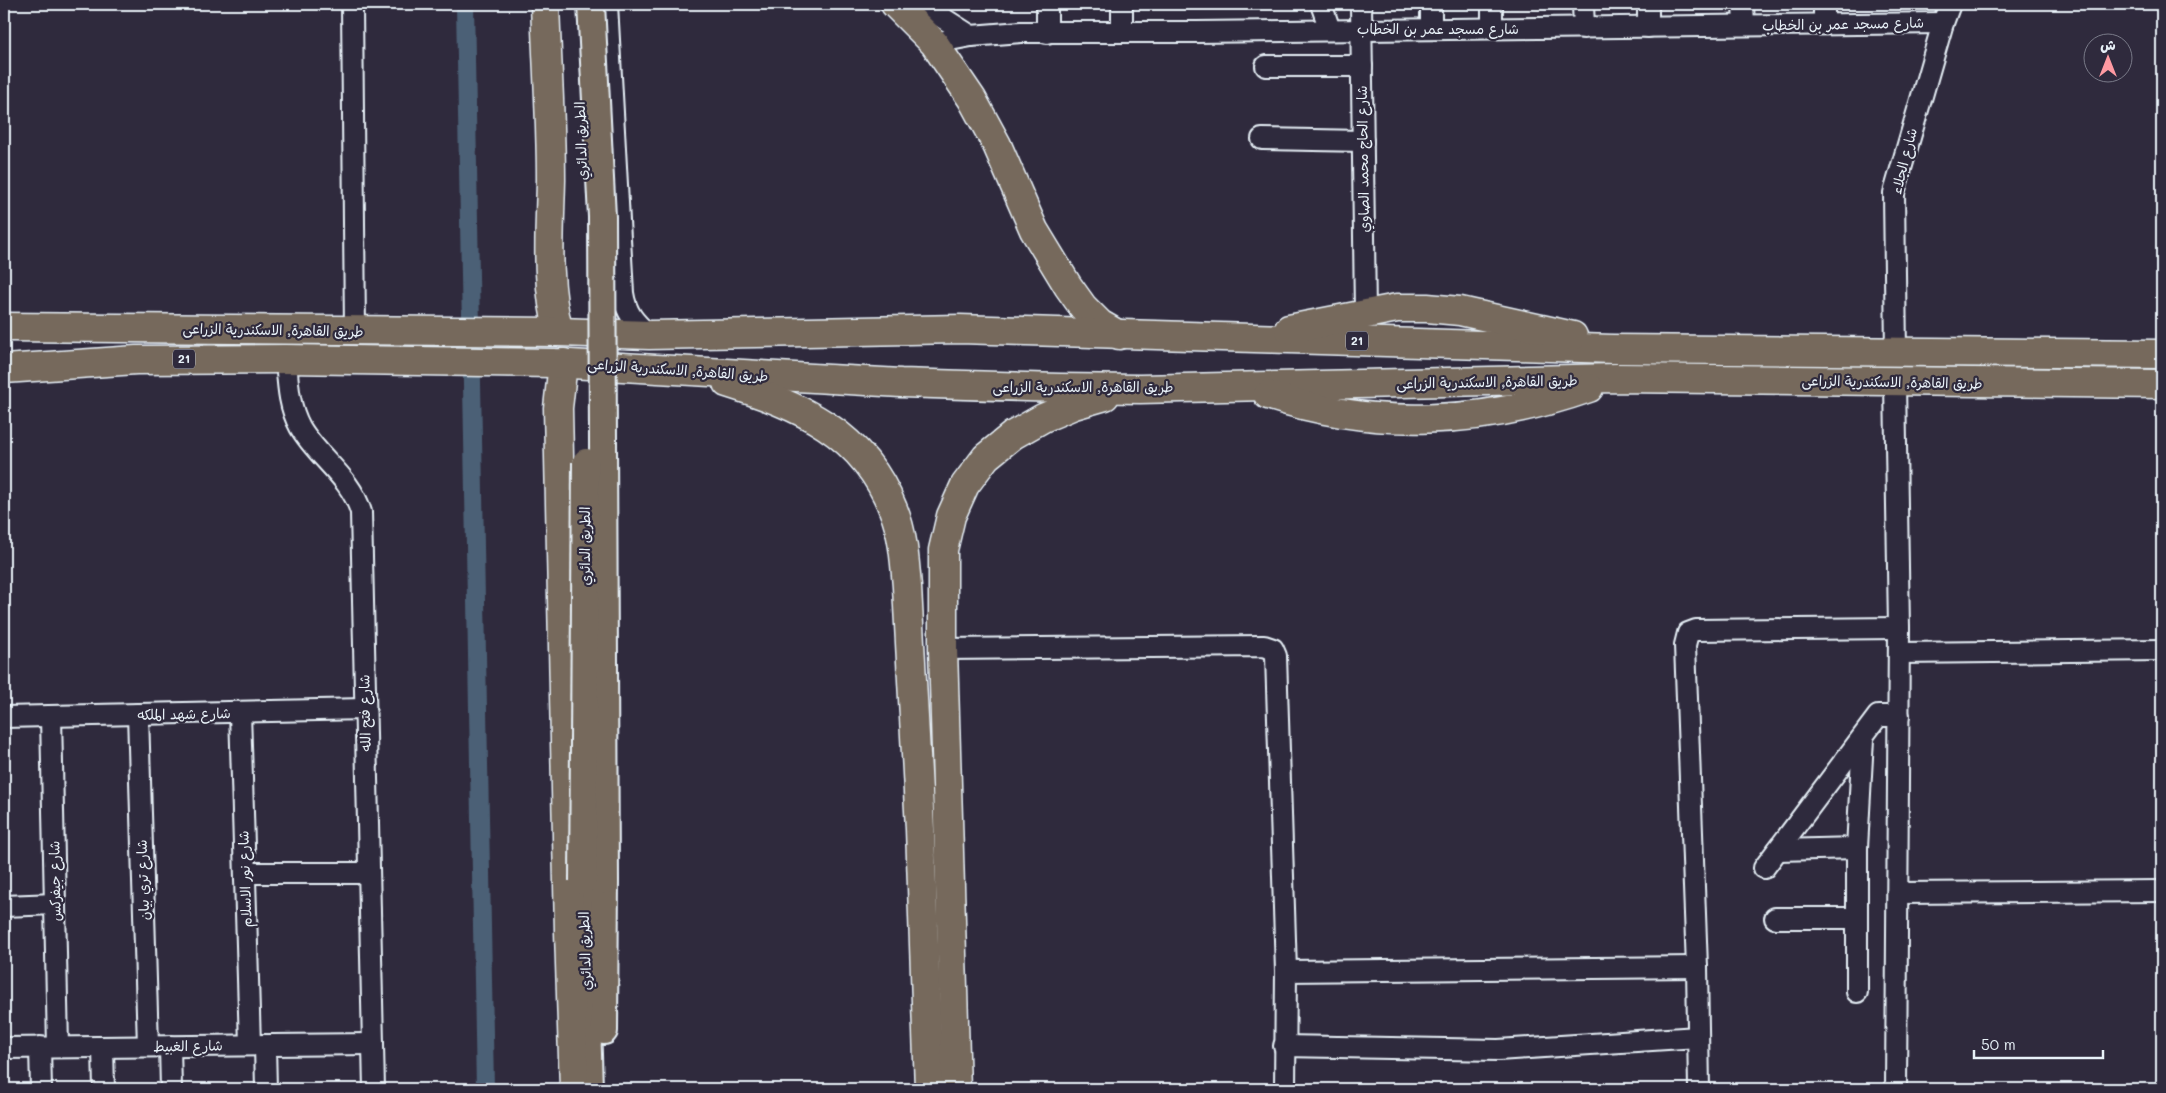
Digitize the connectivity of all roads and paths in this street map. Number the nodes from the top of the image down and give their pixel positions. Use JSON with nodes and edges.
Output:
{"nodes":[{"id":1,"x":352,"y":4,"type":"edge"},
{"id":2,"x":546,"y":4,"type":"edge"},
{"id":3,"x":573,"y":4,"type":"edge"},
{"id":4,"x":591,"y":4,"type":"edge"},
{"id":5,"x":607,"y":4,"type":"edge"},
{"id":6,"x":895,"y":4,"type":"edge"},
{"id":7,"x":921,"y":4,"type":"edge"},
{"id":8,"x":1047,"y":4,"type":"edge"},
{"id":9,"x":1122,"y":4,"type":"edge"},
{"id":10,"x":1321,"y":4,"type":"edge"},
{"id":11,"x":1362,"y":4,"type":"edge"},
{"id":12,"x":1430,"y":4,"type":"edge"},
{"id":13,"x":1492,"y":4,"type":"edge"},
{"id":14,"x":1583,"y":4,"type":"edge"},
{"id":15,"x":1648,"y":4,"type":"edge"},
{"id":16,"x":1743,"y":4,"type":"edge"},
{"id":17,"x":1824,"y":4,"type":"edge"},
{"id":18,"x":1950,"y":4,"type":"edge"},
{"id":19,"x":1943,"y":23,"type":"junction"},
{"id":20,"x":1824,"y":24,"type":"junction"},
{"id":21,"x":1744,"y":25,"type":"junction"},
{"id":22,"x":1648,"y":27,"type":"junction"},
{"id":23,"x":1430,"y":28,"type":"junction"},
{"id":24,"x":1492,"y":28,"type":"junction"},
{"id":25,"x":1584,"y":28,"type":"junction"},
{"id":26,"x":1362,"y":29,"type":"junction"},
{"id":27,"x":1330,"y":30,"type":"junction"},
{"id":28,"x":1047,"y":32,"type":"junction"},
{"id":29,"x":1122,"y":32,"type":"junction"},
{"id":30,"x":971,"y":36,"type":"junction"},
{"id":31,"x":934,"y":43,"type":"junction"},
{"id":32,"x":1266,"y":66,"type":"dead end"},
{"id":33,"x":1362,"y":66,"type":"junction"},
{"id":34,"x":1262,"y":138,"type":"dead end"},
{"id":35,"x":1363,"y":141,"type":"junction"},
{"id":36,"x":1365,"y":313,"type":"junction"},
{"id":37,"x":4,"y":327,"type":"edge"},
{"id":38,"x":359,"y":331,"type":"junction"},
{"id":39,"x":556,"y":332,"type":"junction"},
{"id":40,"x":649,"y":335,"type":"junction"},
{"id":41,"x":1119,"y":335,"type":"junction"},
{"id":42,"x":1248,"y":339,"type":"junction"},
{"id":43,"x":1613,"y":349,"type":"junction"},
{"id":44,"x":1896,"y":353,"type":"junction"},
{"id":45,"x":2162,"y":354,"type":"edge"},
{"id":46,"x":286,"y":359,"type":"junction"},
{"id":47,"x":558,"y":363,"type":"junction"},
{"id":48,"x":4,"y":369,"type":"edge"},
{"id":49,"x":678,"y":370,"type":"junction"},
{"id":50,"x":1616,"y":378,"type":"junction"},
{"id":51,"x":1895,"y":382,"type":"junction"},
{"id":52,"x":2162,"y":384,"type":"edge"},
{"id":53,"x":1243,"y":387,"type":"junction"},
{"id":54,"x":1140,"y":389,"type":"junction"},
{"id":55,"x":1899,"y":628,"type":"junction"},
{"id":56,"x":943,"y":649,"type":"junction"},
{"id":57,"x":2162,"y":650,"type":"edge"},
{"id":58,"x":1899,"y":653,"type":"junction"},
{"id":59,"x":365,"y":709,"type":"junction"},
{"id":60,"x":240,"y":712,"type":"junction"},
{"id":61,"x":138,"y":714,"type":"junction"},
{"id":62,"x":51,"y":716,"type":"junction"},
{"id":63,"x":1899,"y":716,"type":"junction"},
{"id":64,"x":4,"y":717,"type":"edge"},
{"id":65,"x":1862,"y":739,"type":"junction"},
{"id":66,"x":949,"y":828,"type":"junction"},
{"id":67,"x":920,"y":829,"type":"junction"},
{"id":68,"x":1857,"y":848,"type":"junction"},
{"id":69,"x":1778,"y":850,"type":"junction"},
{"id":70,"x":1764,"y":868,"type":"dead end"},
{"id":71,"x":244,"y":872,"type":"junction"},
{"id":72,"x":369,"y":873,"type":"junction"},
{"id":73,"x":594,"y":881,"type":"junction"},
{"id":74,"x":2162,"y":891,"type":"edge"},
{"id":75,"x":1898,"y":893,"type":"junction"},
{"id":76,"x":55,"y":904,"type":"junction"},
{"id":77,"x":4,"y":906,"type":"edge"},
{"id":78,"x":1775,"y":918,"type":"dead end"},
{"id":79,"x":1857,"y":918,"type":"junction"},
{"id":80,"x":1697,"y":967,"type":"junction"},
{"id":81,"x":1286,"y":971,"type":"junction"},
{"id":82,"x":1857,"y":992,"type":"dead end"},
{"id":83,"x":1698,"y":1037,"type":"junction"},
{"id":84,"x":373,"y":1044,"type":"junction"},
{"id":85,"x":257,"y":1045,"type":"junction"},
{"id":86,"x":148,"y":1046,"type":"junction"},
{"id":87,"x":170,"y":1046,"type":"junction"},
{"id":88,"x":1284,"y":1046,"type":"junction"},
{"id":89,"x":49,"y":1047,"type":"junction"},
{"id":90,"x":103,"y":1047,"type":"junction"},
{"id":91,"x":4,"y":1048,"type":"edge"},
{"id":92,"x":41,"y":1089,"type":"edge"},
{"id":93,"x":104,"y":1089,"type":"edge"},
{"id":94,"x":171,"y":1089,"type":"edge"},
{"id":95,"x":266,"y":1089,"type":"edge"},
{"id":96,"x":374,"y":1089,"type":"edge"},
{"id":97,"x":574,"y":1089,"type":"edge"},
{"id":98,"x":589,"y":1089,"type":"edge"},
{"id":99,"x":604,"y":1089,"type":"edge"},
{"id":100,"x":929,"y":1089,"type":"edge"},
{"id":101,"x":956,"y":1089,"type":"edge"},
{"id":102,"x":1285,"y":1089,"type":"edge"},
{"id":103,"x":1699,"y":1089,"type":"edge"},
{"id":104,"x":1896,"y":1089,"type":"edge"}],
"edges":[{"from":1,"to":38,"type":"street"},
{"from":2,"to":39,"type":"highway"},
{"from":3,"to":73,"type":"main road","name":"الطريق الدائري","bridge":true},
{"from":4,"to":73,"type":"main road","name":"الطريق الدائري","bridge":true},
{"from":5,"to":40,"type":"street"},
{"from":6,"to":31,"type":"highway"},
{"from":7,"to":30,"type":"street"},
{"from":8,"to":28,"type":"street"},
{"from":9,"to":29,"type":"street"},
{"from":10,"to":27,"type":"street"},
{"from":11,"to":26,"type":"street","name":"شارع الحاج محمد الصاوي"},
{"from":12,"to":23,"type":"street"},
{"from":13,"to":24,"type":"street"},
{"from":14,"to":25,"type":"street"},
{"from":15,"to":22,"type":"street"},
{"from":16,"to":21,"type":"street"},
{"from":17,"to":20,"type":"street"},
{"from":18,"to":19,"type":"street","name":"شارع الجلاء"},
{"from":19,"to":20,"type":"street","name":"شارع مسجد عمر بن الخطاب"},
{"from":19,"to":44,"type":"street","name":"شارع الجلاء"},
{"from":20,"to":21,"type":"street","name":"شارع مسجد عمر بن الخطاب"},
{"from":21,"to":22,"type":"street","name":"شارع مسجد عمر بن الخطاب"},
{"from":22,"to":25,"type":"street","name":"شارع مسجد عمر بن الخطاب"},
{"from":23,"to":24,"type":"street","name":"شارع مسجد عمر بن الخطاب"},
{"from":23,"to":26,"type":"street","name":"شارع مسجد عمر بن الخطاب"},
{"from":24,"to":25,"type":"street","name":"شارع مسجد عمر بن الخطاب"},
{"from":26,"to":27,"type":"street","name":"شارع مسجد عمر بن الخطاب"},
{"from":26,"to":33,"type":"street","name":"شارع الحاج محمد الصاوي"},
{"from":27,"to":29,"type":"street","name":"شارع مسجد عمر بن الخطاب"},
{"from":28,"to":29,"type":"street","name":"شارع مسجد عمر بن الخطاب"},
{"from":28,"to":30,"type":"street","name":"شارع مسجد عمر بن الخطاب"},
{"from":30,"to":31,"type":"street","name":"شارع مسجد عمر بن الخطاب"},
{"from":31,"to":41,"type":"highway"},
{"from":32,"to":33,"type":"street"},
{"from":33,"to":35,"type":"street","name":"شارع الحاج محمد الصاوي"},
{"from":34,"to":35,"type":"street"},
{"from":35,"to":36,"type":"street","name":"شارع الحاج محمد الصاوي"},
{"from":36,"to":42,"type":"highway"},
{"from":36,"to":43,"type":"highway"},
{"from":37,"to":38,"type":"highway","name":"طريق القاهرة, الاسكندرية الزراعى","number":"21"},
{"from":38,"to":39,"type":"highway","name":"طريق القاهرة, الاسكندرية الزراعى","number":"21"},
{"from":39,"to":40,"type":"highway","name":"طريق القاهرة, الاسكندرية الزراعى","number":"21"},
{"from":40,"to":41,"type":"highway","name":"طريق القاهرة, الاسكندرية الزراعى","number":"21"},
{"from":41,"to":42,"type":"highway","name":"طريق القاهرة, الاسكندرية الزراعى","number":"21"},
{"from":42,"to":43,"type":"highway","name":"طريق القاهرة, الاسكندرية الزراعى","number":"21"},
{"from":43,"to":44,"type":"highway","name":"طريق القاهرة, الاسكندرية الزراعى","number":"21"},
{"from":44,"to":45,"type":"highway","name":"طريق القاهرة, الاسكندرية الزراعى","number":"21"},
{"from":46,"to":47,"type":"highway","name":"طريق القاهرة, الاسكندرية الزراعى","number":"21"},
{"from":46,"to":48,"type":"highway","name":"طريق القاهرة, الاسكندرية الزراعى","number":"21"},
{"from":46,"to":59,"type":"street","name":"شارع فتح الله"},
{"from":47,"to":49,"type":"highway","name":"طريق القاهرة, الاسكندرية الزراعى","number":"21"},
{"from":47,"to":97,"type":"highway"},
{"from":49,"to":54,"type":"highway","name":"طريق القاهرة, الاسكندرية الزراعى","number":"21"},
{"from":49,"to":67,"type":"highway"},
{"from":50,"to":51,"type":"highway","name":"طريق القاهرة, الاسكندرية الزراعى","number":"21"},
{"from":50,"to":53,"type":"highway","name":"طريق القاهرة, الاسكندرية الزراعى","number":"21"},
{"from":50,"to":53,"type":"highway"},
{"from":51,"to":52,"type":"highway","name":"طريق القاهرة, الاسكندرية الزراعى","number":"21"},
{"from":51,"to":55,"type":"street"},
{"from":53,"to":54,"type":"highway","name":"طريق القاهرة, الاسكندرية الزراعى","number":"21"},
{"from":54,"to":56,"type":"highway"},
{"from":55,"to":58,"type":"street"},
{"from":55,"to":80,"type":"street"},
{"from":56,"to":66,"type":"highway"},
{"from":56,"to":81,"type":"street"},
{"from":57,"to":58,"type":"street"},
{"from":58,"to":63,"type":"street"},
{"from":59,"to":60,"type":"street","name":"شارع شهد الملكه"},
{"from":59,"to":72,"type":"street","name":"شارع فتح الله"},
{"from":60,"to":61,"type":"street","name":"شارع شهد الملكه"},
{"from":60,"to":71,"type":"street","name":"شارع نور الاسلام"},
{"from":61,"to":62,"type":"street","name":"شارع شهد الملكه"},
{"from":61,"to":86,"type":"street","name":"شارع تري بيان"},
{"from":62,"to":64,"type":"street","name":"شارع شهد الملكه"},
{"from":62,"to":76,"type":"street","name":"شارع جيفركس"},
{"from":63,"to":65,"type":"street"},
{"from":63,"to":75,"type":"street"},
{"from":65,"to":68,"type":"street"},
{"from":65,"to":69,"type":"street"},
{"from":66,"to":67,"type":"highway"},
{"from":66,"to":101,"type":"highway"},
{"from":67,"to":100,"type":"highway"},
{"from":68,"to":69,"type":"street"},
{"from":68,"to":79,"type":"street"},
{"from":69,"to":70,"type":"street"},
{"from":71,"to":72,"type":"street"},
{"from":71,"to":85,"type":"street","name":"شارع نور الاسلام"},
{"from":72,"to":84,"type":"street","name":"شارع فتح الله"},
{"from":73,"to":98,"type":"main road","name":"الطريق الدائري"},
{"from":73,"to":99,"type":"main road","name":"الطريق الدائري"},
{"from":74,"to":75,"type":"street"},
{"from":75,"to":104,"type":"street"},
{"from":76,"to":77,"type":"street"},
{"from":76,"to":89,"type":"street","name":"شارع جيفركس"},
{"from":78,"to":79,"type":"street"},
{"from":79,"to":82,"type":"street"},
{"from":80,"to":81,"type":"street"},
{"from":80,"to":83,"type":"street"},
{"from":81,"to":88,"type":"street"},
{"from":83,"to":88,"type":"street"},
{"from":83,"to":103,"type":"street"},
{"from":84,"to":85,"type":"street","name":"شارع الغبيط"},
{"from":84,"to":96,"type":"street","name":"شارع فتح الله"},
{"from":85,"to":87,"type":"street","name":"شارع الغبيط"},
{"from":85,"to":95,"type":"street","name":"شارع نور الاسلام"},
{"from":86,"to":87,"type":"street","name":"شارع الغبيط"},
{"from":86,"to":90,"type":"street","name":"شارع الغبيط"},
{"from":87,"to":94,"type":"street"},
{"from":88,"to":102,"type":"street"},
{"from":89,"to":90,"type":"street","name":"شارع الغبيط"},
{"from":89,"to":91,"type":"street","name":"شارع الغبيط"},
{"from":89,"to":92,"type":"street","name":"شارع جيفركس"},
{"from":90,"to":93,"type":"street"}]}
